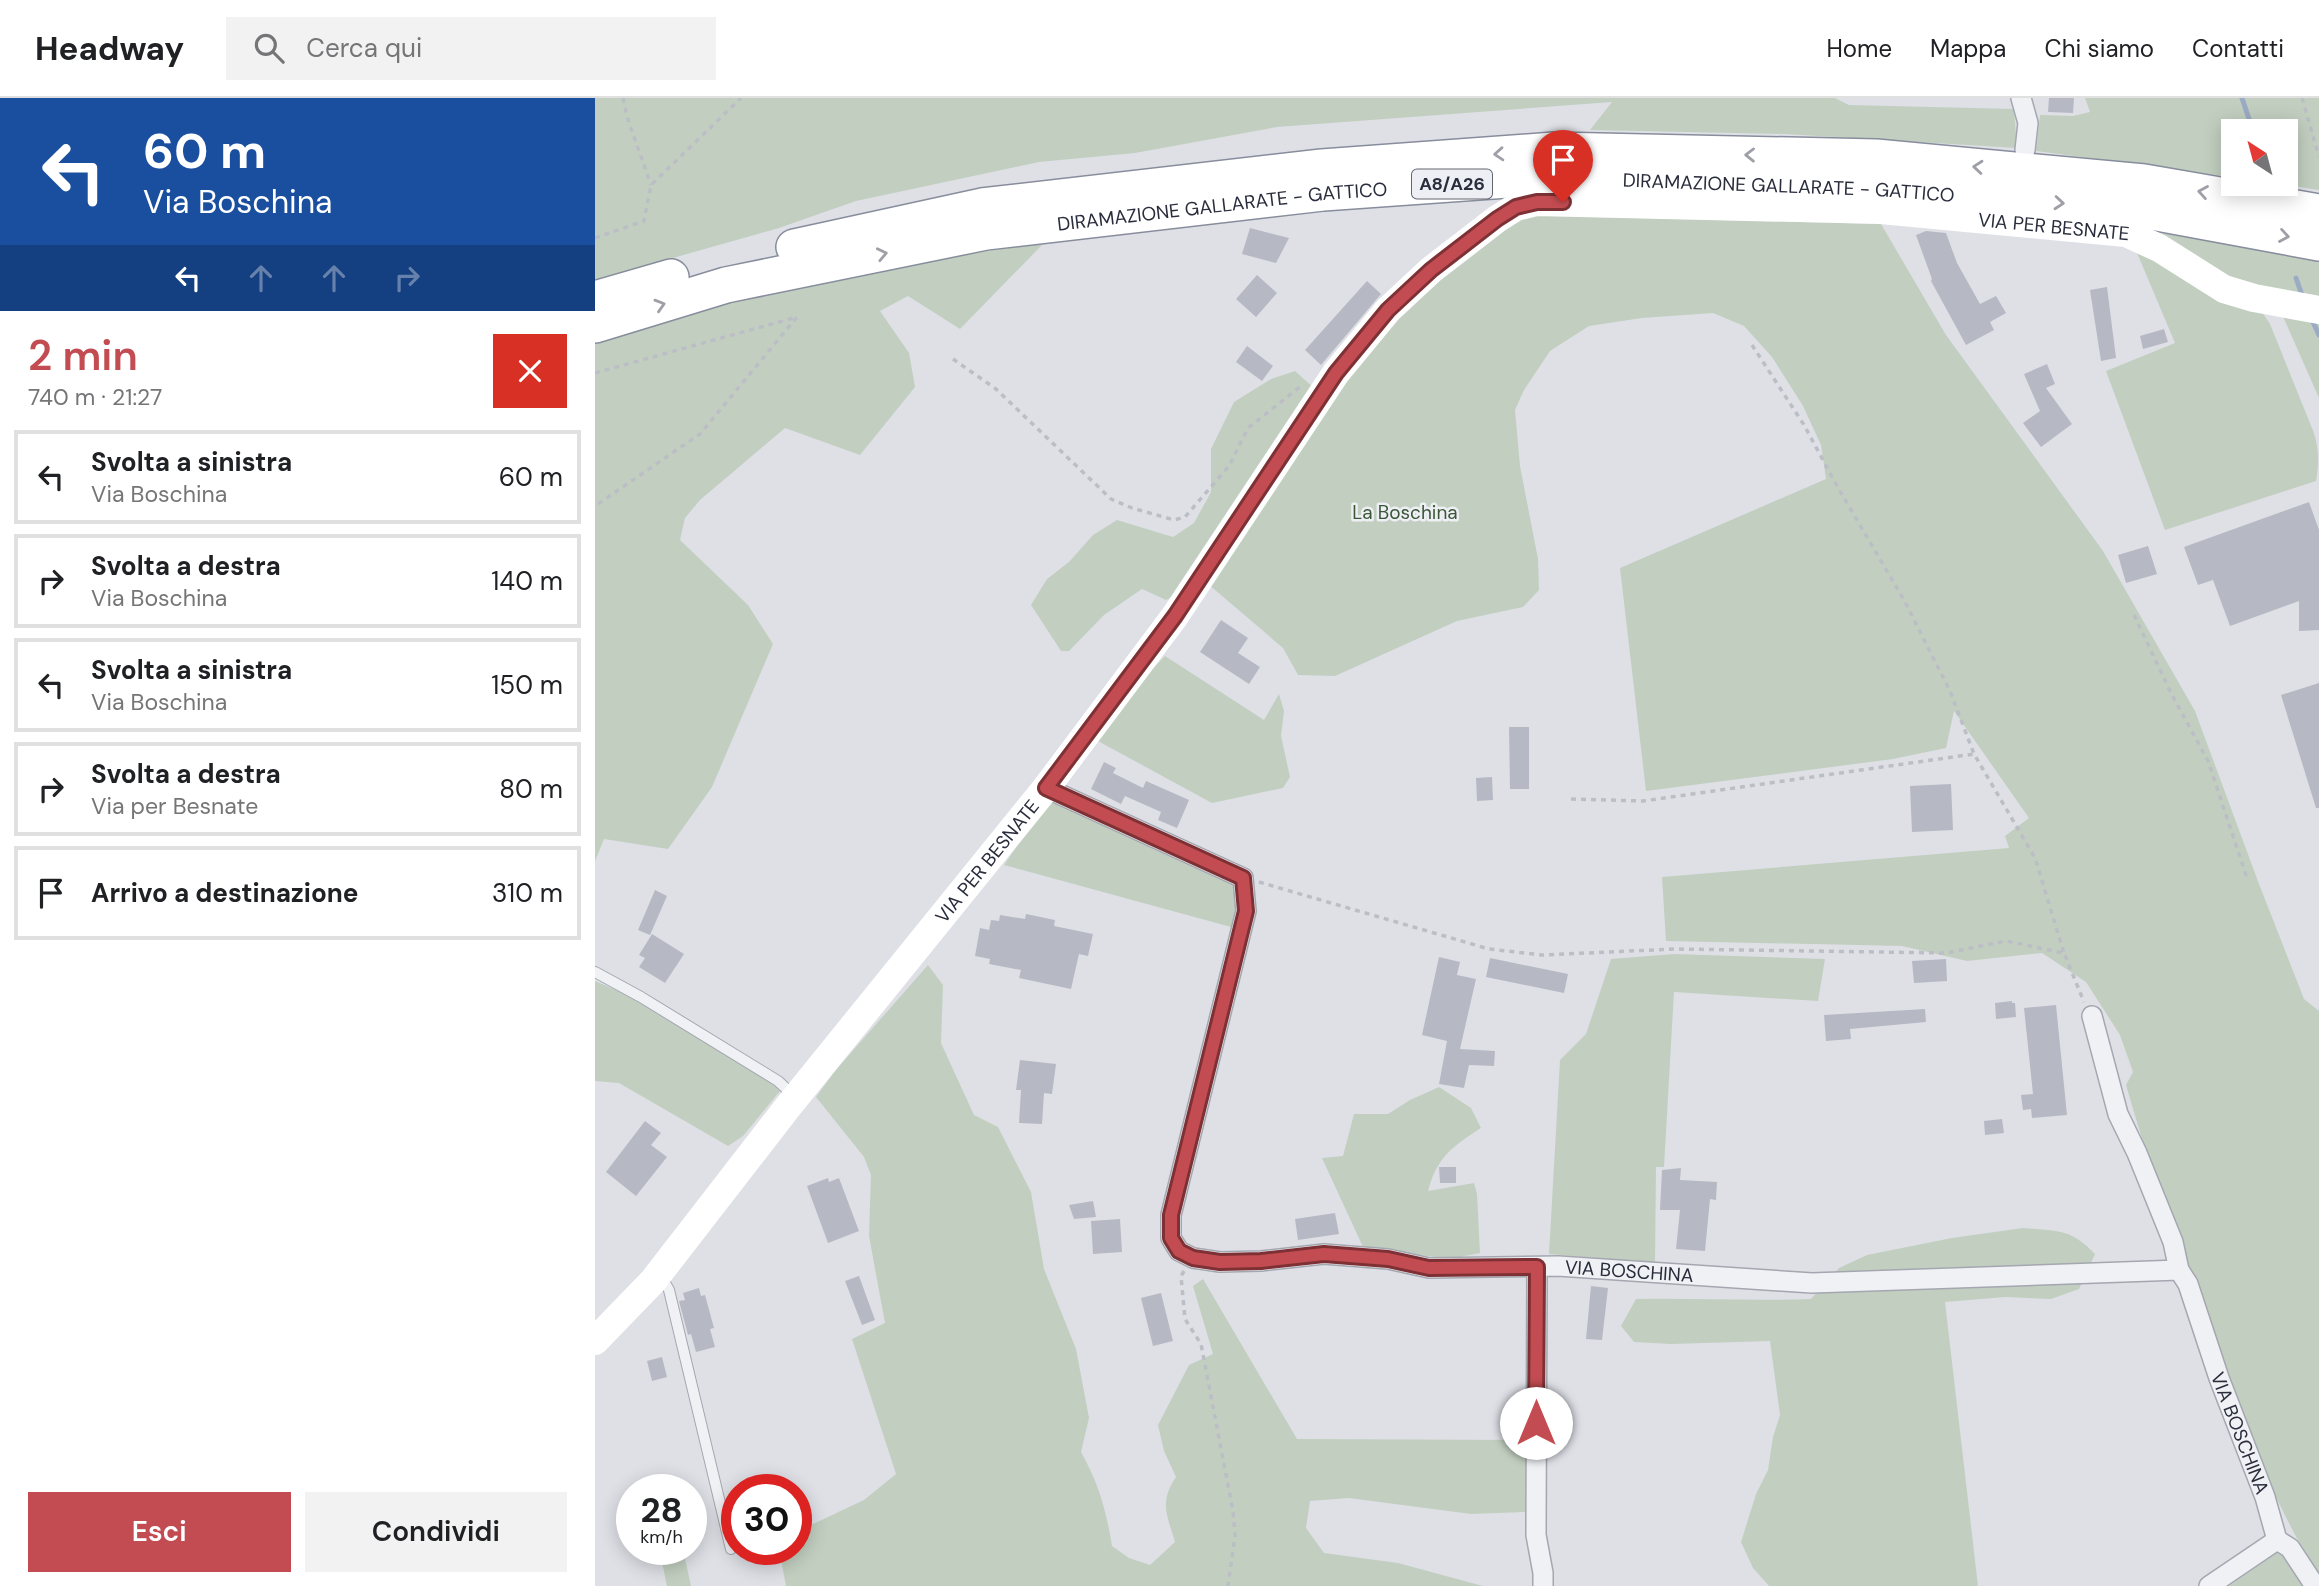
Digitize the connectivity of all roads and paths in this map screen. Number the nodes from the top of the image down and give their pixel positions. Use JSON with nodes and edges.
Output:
{"nodes":[{"id":1,"x":623,"y":98,"type":"edge"},
{"id":2,"x":741,"y":98,"type":"edge"},
{"id":3,"x":2021,"y":98,"type":"edge"},
{"id":4,"x":2302,"y":98,"type":"edge"},
{"id":5,"x":2025,"y":150,"type":"dead end"},
{"id":6,"x":2319,"y":157,"type":"edge"},
{"id":7,"x":652,"y":185,"type":"junction"},
{"id":8,"x":2319,"y":212,"type":"edge"},
{"id":9,"x":595,"y":238,"type":"edge"},
{"id":10,"x":2319,"y":243,"type":"edge"},
{"id":11,"x":595,"y":299,"type":"edge"},
{"id":12,"x":2319,"y":310,"type":"edge"},
{"id":13,"x":595,"y":325,"type":"edge"},
{"id":14,"x":1752,"y":345,"type":"dead end"},
{"id":15,"x":953,"y":359,"type":"dead end"},
{"id":16,"x":595,"y":373,"type":"edge"},
{"id":17,"x":1331,"y":381,"type":"junction"},
{"id":18,"x":595,"y":506,"type":"edge"},
{"id":19,"x":2134,"y":614,"type":"dead end"},
{"id":20,"x":1974,"y":754,"type":"junction"},
{"id":21,"x":1046,"y":788,"type":"junction"},
{"id":22,"x":1571,"y":799,"type":"dead end"},
{"id":23,"x":1243,"y":878,"type":"junction"},
{"id":24,"x":2248,"y":881,"type":"dead end"},
{"id":25,"x":2064,"y":953,"type":"junction"},
{"id":26,"x":595,"y":972,"type":"edge"},
{"id":27,"x":2092,"y":1016,"type":"joint"},
{"id":28,"x":796,"y":1098,"type":"junction"},
{"id":29,"x":1193,"y":1258,"type":"junction"},
{"id":30,"x":1537,"y":1267,"type":"junction"},
{"id":31,"x":2179,"y":1270,"type":"junction"},
{"id":32,"x":659,"y":1273,"type":"junction"},
{"id":33,"x":595,"y":1341,"type":"edge"},
{"id":34,"x":721,"y":1507,"type":"edge"},
{"id":35,"x":2277,"y":1540,"type":"junction"},
{"id":36,"x":1228,"y":1586,"type":"edge"},
{"id":37,"x":1543,"y":1586,"type":"edge"},
{"id":38,"x":2209,"y":1586,"type":"edge"},
{"id":39,"x":2315,"y":1586,"type":"edge"}],
"edges":[{"from":1,"to":7,"type":"path"},
{"from":2,"to":7,"type":"path"},
{"from":3,"to":5,"type":"street"},
{"from":4,"to":6,"type":"path"},
{"from":7,"to":9,"type":"path"},
{"from":8,"to":11,"type":"highway","name":"DIRAMAZIONE GALLARATE - GATTICO","number":"A8/A26","one_way":true},
{"from":13,"to":10,"type":"highway","name":"DIRAMAZIONE GALLARATE - GATTICO","number":"A8/A26","one_way":true},
{"from":12,"to":17,"type":"street","name":"VIA PER BESNATE"},
{"from":14,"to":20,"type":"path"},
{"from":15,"to":17,"type":"path"},
{"from":16,"to":18,"type":"path"},
{"from":17,"to":21,"type":"street","name":"VIA PER BESNATE"},
{"from":19,"to":24,"type":"path"},
{"from":20,"to":22,"type":"path"},
{"from":20,"to":25,"type":"path"},
{"from":21,"to":23,"type":"street"},
{"from":21,"to":28,"type":"street","name":"VIA PER BESNATE"},
{"from":23,"to":25,"type":"path"},
{"from":23,"to":29,"type":"street"},
{"from":25,"to":27,"type":"path"},
{"from":26,"to":28,"type":"lane"},
{"from":27,"to":31,"type":"street","name":"VIA BOSCHINA"},
{"from":28,"to":32,"type":"street","name":"VIA PER BESNATE"},
{"from":29,"to":30,"type":"street","name":"VIA BOSCHINA"},
{"from":29,"to":36,"type":"path"},
{"from":30,"to":31,"type":"street","name":"VIA BOSCHINA"},
{"from":30,"to":37,"type":"street"},
{"from":31,"to":35,"type":"street","name":"VIA BOSCHINA"},
{"from":32,"to":33,"type":"street","name":"VIA PER BESNATE"},
{"from":32,"to":34,"type":"lane"},
{"from":35,"to":38,"type":"street"},
{"from":35,"to":39,"type":"street","name":"VIA BOSCHINA"}]}
